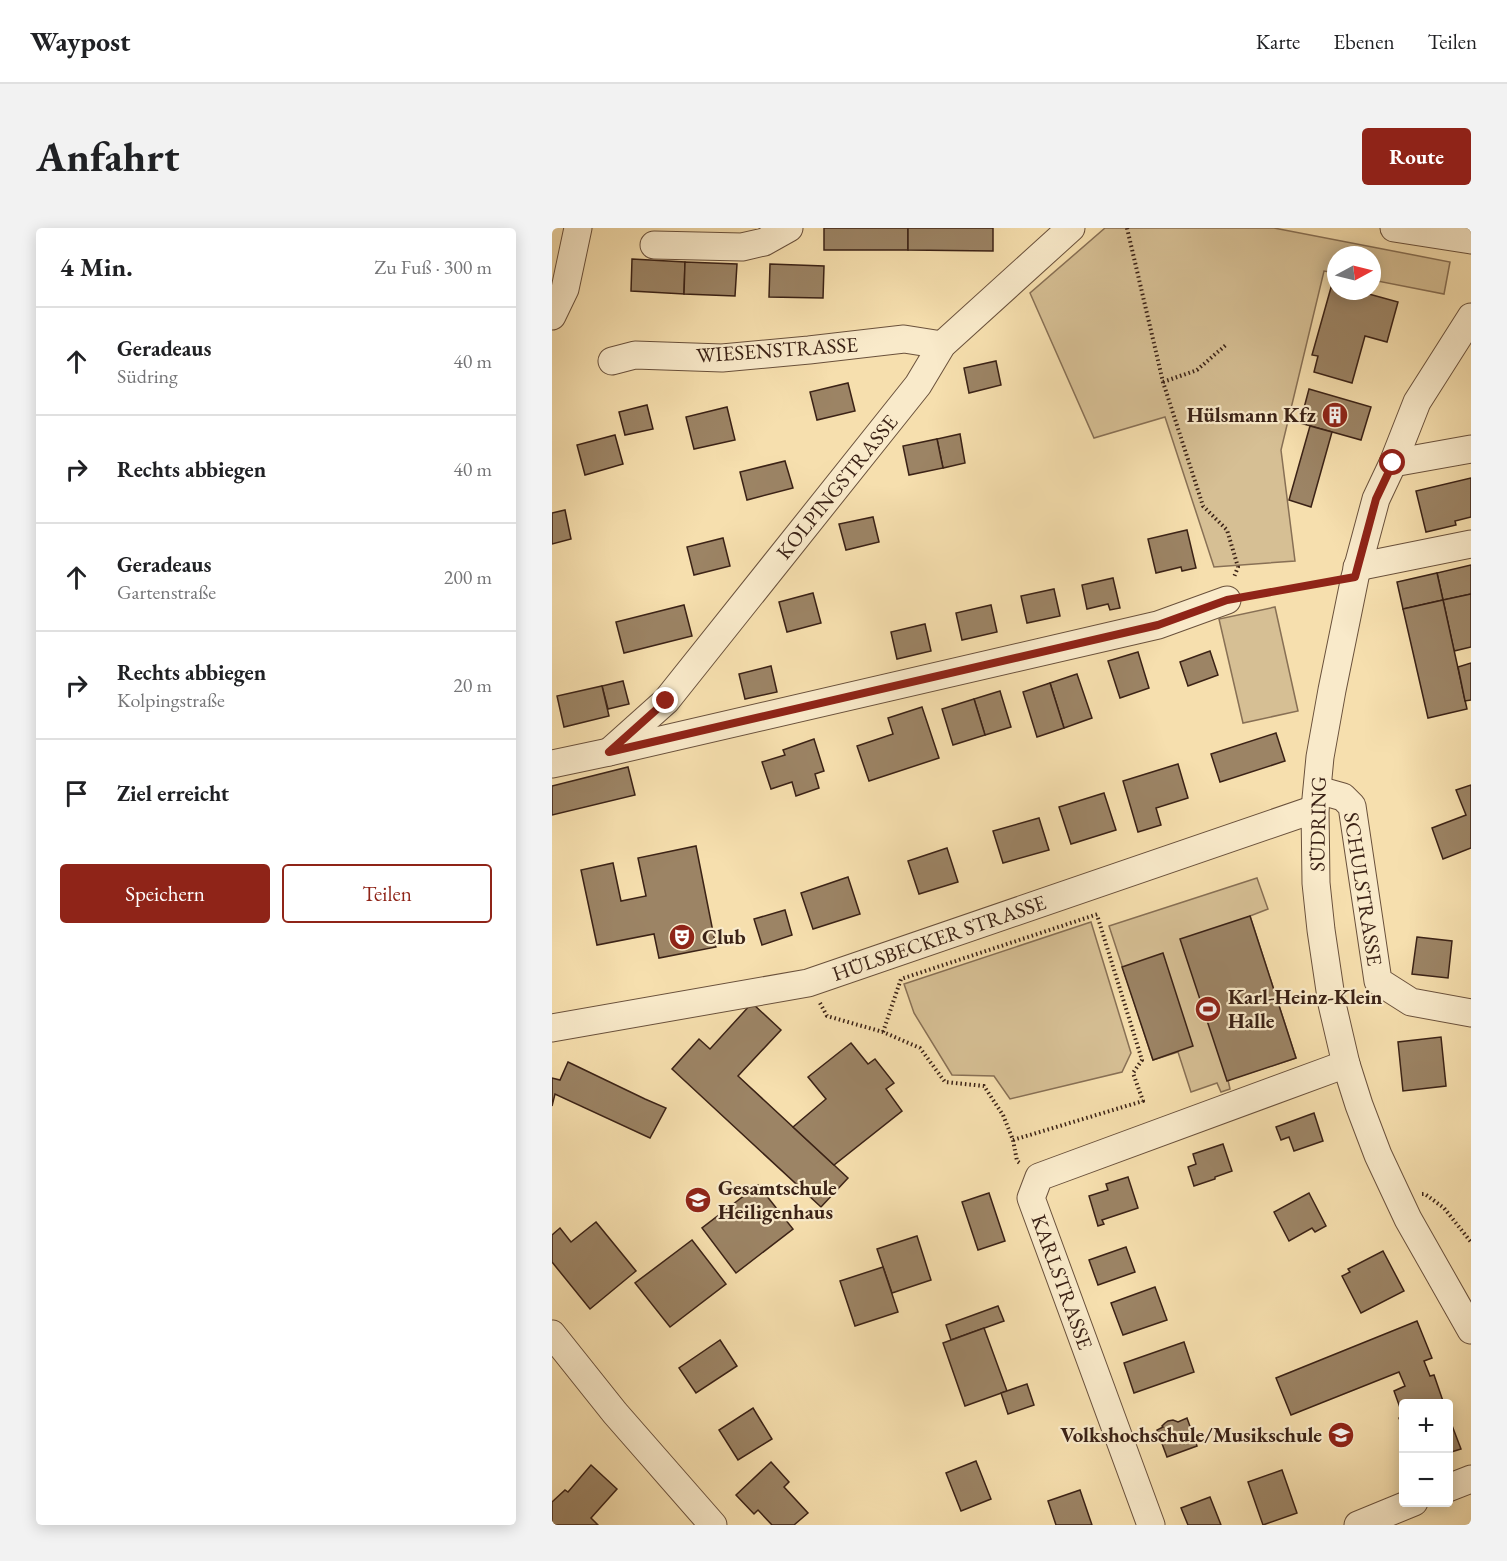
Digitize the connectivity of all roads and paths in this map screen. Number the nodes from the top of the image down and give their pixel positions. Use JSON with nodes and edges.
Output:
{"nodes":[{"id":1,"x":578,"y":228,"type":"edge"},
{"id":2,"x":789,"y":228,"type":"edge"},
{"id":3,"x":1071,"y":228,"type":"edge"},
{"id":4,"x":1127,"y":228,"type":"edge"},
{"id":5,"x":1394,"y":228,"type":"edge"},
{"id":6,"x":1471,"y":240,"type":"edge"},
{"id":7,"x":654,"y":245,"type":"dead end"},
{"id":8,"x":552,"y":316,"type":"edge"},
{"id":9,"x":1471,"y":317,"type":"edge"},
{"id":10,"x":1227,"y":344,"type":"dead end"},
{"id":11,"x":942,"y":345,"type":"junction"},
{"id":12,"x":612,"y":361,"type":"dead end"},
{"id":13,"x":1163,"y":382,"type":"junction"},
{"id":14,"x":1471,"y":449,"type":"edge"},
{"id":15,"x":1393,"y":463,"type":"junction"},
{"id":16,"x":1471,"y":544,"type":"edge"},
{"id":17,"x":1356,"y":572,"type":"junction"},
{"id":18,"x":1227,"y":600,"type":"junction"},
{"id":19,"x":609,"y":752,"type":"junction"},
{"id":20,"x":552,"y":764,"type":"edge"},
{"id":21,"x":1316,"y":799,"type":"junction"},
{"id":22,"x":1120,"y":876,"type":"junction"},
{"id":23,"x":1097,"y":915,"type":"junction"},
{"id":24,"x":808,"y":982,"type":"junction"},
{"id":25,"x":1471,"y":1013,"type":"edge"},
{"id":26,"x":552,"y":1028,"type":"edge"},
{"id":27,"x":883,"y":1032,"type":"junction"},
{"id":28,"x":1346,"y":1064,"type":"junction"},
{"id":29,"x":1013,"y":1140,"type":"junction"},
{"id":30,"x":1017,"y":1161,"type":"dead end"},
{"id":31,"x":1395,"y":1191,"type":"junction"},
{"id":32,"x":1471,"y":1242,"type":"edge"},
{"id":33,"x":1471,"y":1330,"type":"edge"},
{"id":34,"x":552,"y":1334,"type":"edge"},
{"id":35,"x":1471,"y":1479,"type":"edge"},
{"id":36,"x":1453,"y":1486,"type":"edge"},
{"id":37,"x":1404,"y":1507,"type":"edge"},
{"id":38,"x":713,"y":1525,"type":"edge"},
{"id":39,"x":1151,"y":1525,"type":"edge"},
{"id":40,"x":1358,"y":1525,"type":"edge"}],
"edges":[{"from":1,"to":8,"type":"street"},
{"from":2,"to":7,"type":"street"},
{"from":3,"to":11,"type":"street","name":"KOLPINGSTRASSE"},
{"from":4,"to":13,"type":"path"},
{"from":5,"to":6,"type":"street"},
{"from":9,"to":15,"type":"street","name":"SÜDRING"},
{"from":10,"to":13,"type":"path"},
{"from":11,"to":12,"type":"street","name":"WIESENSTRASSE"},
{"from":11,"to":19,"type":"street","name":"KOLPINGSTRASSE"},
{"from":13,"to":18,"type":"path"},
{"from":14,"to":15,"type":"street"},
{"from":15,"to":17,"type":"street","name":"SÜDRING"},
{"from":16,"to":17,"type":"street"},
{"from":17,"to":18,"type":"path"},
{"from":17,"to":21,"type":"street","name":"SÜDRING"},
{"from":18,"to":19,"type":"street"},
{"from":19,"to":20,"type":"street"},
{"from":21,"to":22,"type":"street","name":"HÜLSBECKER STRASSE"},
{"from":21,"to":25,"type":"street","name":"SCHULSTRASSE"},
{"from":21,"to":28,"type":"street","name":"SÜDRING"},
{"from":22,"to":23,"type":"path"},
{"from":22,"to":24,"type":"street","name":"HÜLSBECKER STRASSE"},
{"from":23,"to":27,"type":"path"},
{"from":23,"to":29,"type":"path"},
{"from":24,"to":26,"type":"street","name":"HÜLSBECKER STRASSE"},
{"from":24,"to":27,"type":"path"},
{"from":27,"to":29,"type":"path"},
{"from":28,"to":31,"type":"street","name":"SÜDRING"},
{"from":28,"to":39,"type":"street","name":"KARLSTRASSE"},
{"from":29,"to":30,"type":"path"},
{"from":31,"to":32,"type":"path"},
{"from":31,"to":33,"type":"street","name":"SÜDRING"},
{"from":34,"to":38,"type":"street"},
{"from":35,"to":36,"type":"street"},
{"from":37,"to":40,"type":"street"}]}
